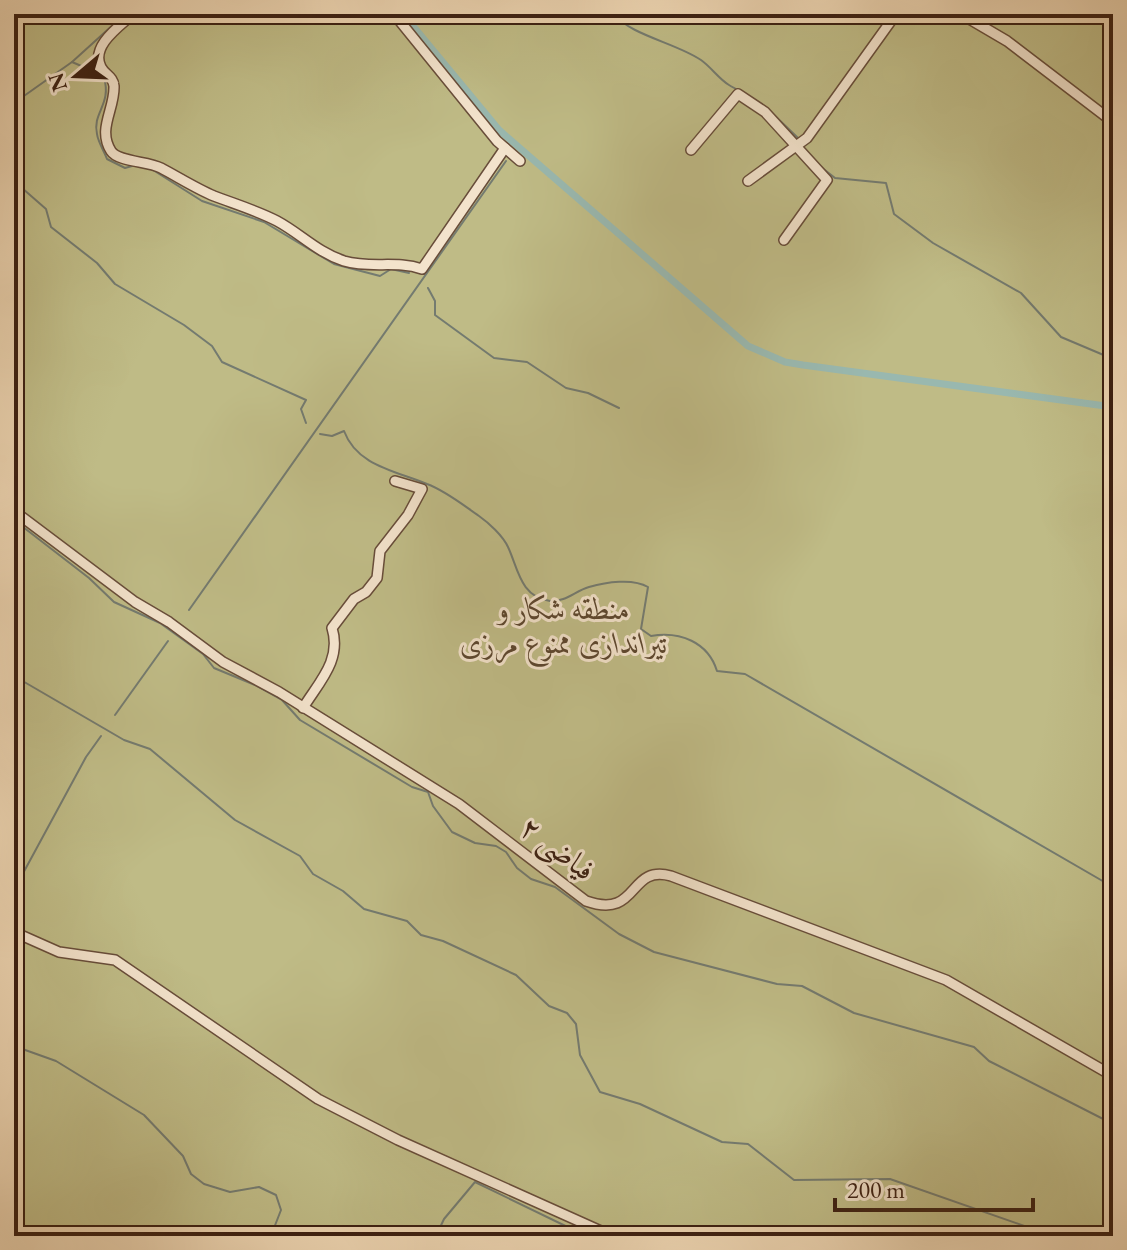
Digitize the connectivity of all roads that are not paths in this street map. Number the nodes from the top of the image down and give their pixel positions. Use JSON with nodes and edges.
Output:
{"nodes":[{"id":1,"x":133,"y":14,"type":"edge"},
{"id":2,"x":394,"y":14,"type":"edge"},
{"id":3,"x":896,"y":14,"type":"edge"},
{"id":4,"x":961,"y":14,"type":"edge"},
{"id":5,"x":1113,"y":122,"type":"edge"},
{"id":6,"x":799,"y":142,"type":"junction"},
{"id":7,"x":505,"y":148,"type":"junction"},
{"id":8,"x":691,"y":150,"type":"dead end"},
{"id":9,"x":520,"y":161,"type":"dead end"},
{"id":10,"x":748,"y":181,"type":"dead end"},
{"id":11,"x":784,"y":240,"type":"dead end"},
{"id":12,"x":395,"y":481,"type":"dead end"},
{"id":13,"x":14,"y":511,"type":"edge"},
{"id":14,"x":303,"y":708,"type":"junction"},
{"id":15,"x":14,"y":932,"type":"edge"},
{"id":16,"x":1113,"y":1076,"type":"edge"},
{"id":17,"x":612,"y":1236,"type":"edge"}],
"edges":[{"from":1,"to":7,"type":"street"},
{"from":2,"to":7,"type":"street"},
{"from":3,"to":6,"type":"street"},
{"from":4,"to":5,"type":"street"},
{"from":6,"to":8,"type":"street"},
{"from":6,"to":10,"type":"street"},
{"from":6,"to":11,"type":"street"},
{"from":7,"to":9,"type":"street"},
{"from":12,"to":14,"type":"street"},
{"from":13,"to":14,"type":"street","name":"فیاضی ۲"},
{"from":14,"to":16,"type":"street","name":"فیاضی ۲"},
{"from":15,"to":17,"type":"street"}]}
